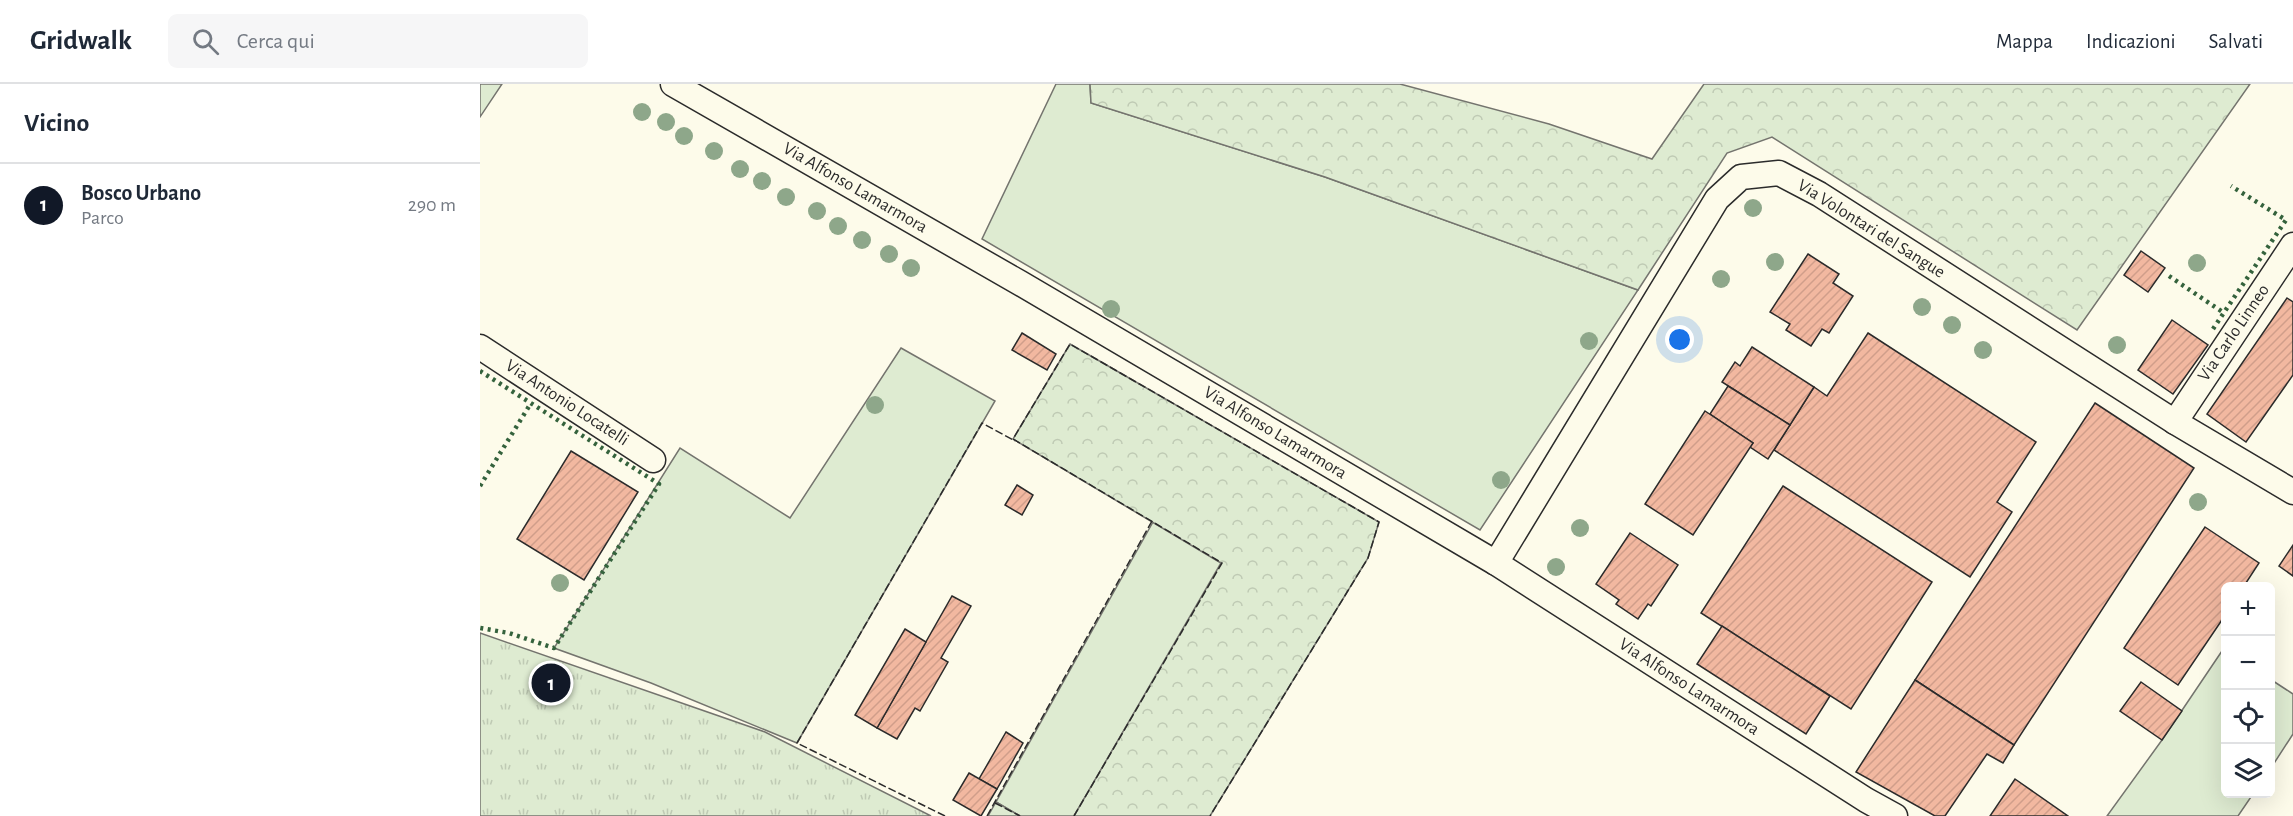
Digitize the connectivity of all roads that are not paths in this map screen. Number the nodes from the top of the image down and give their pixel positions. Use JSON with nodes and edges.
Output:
{"nodes":[{"id":1,"x":673,"y":84,"type":"edge"},
{"id":2,"x":2293,"y":245,"type":"edge"},
{"id":3,"x":480,"y":347,"type":"edge"},
{"id":4,"x":2175,"y":422,"type":"junction"},
{"id":5,"x":653,"y":460,"type":"dead end"},
{"id":6,"x":2293,"y":492,"type":"edge"},
{"id":7,"x":1496,"y":564,"type":"junction"},
{"id":8,"x":1861,"y":808,"type":"edge"},
{"id":9,"x":1895,"y":816,"type":"edge"}],
"edges":[{"from":1,"to":7,"type":"street","name":"Via Alfonso Lamarmora"},
{"from":2,"to":4,"type":"street","name":"Via Carlo Linneo"},
{"from":3,"to":5,"type":"street","name":"Via Antonio Locatelli"},
{"from":4,"to":6,"type":"street","name":"Via Volontari del Sangue"},
{"from":4,"to":7,"type":"street","name":"Via Volontari del Sangue"},
{"from":7,"to":8,"type":"street","name":"Via Alfonso Lamarmora"},
{"from":8,"to":9,"type":"street","name":"Via Alfonso Lamarmora"}]}
